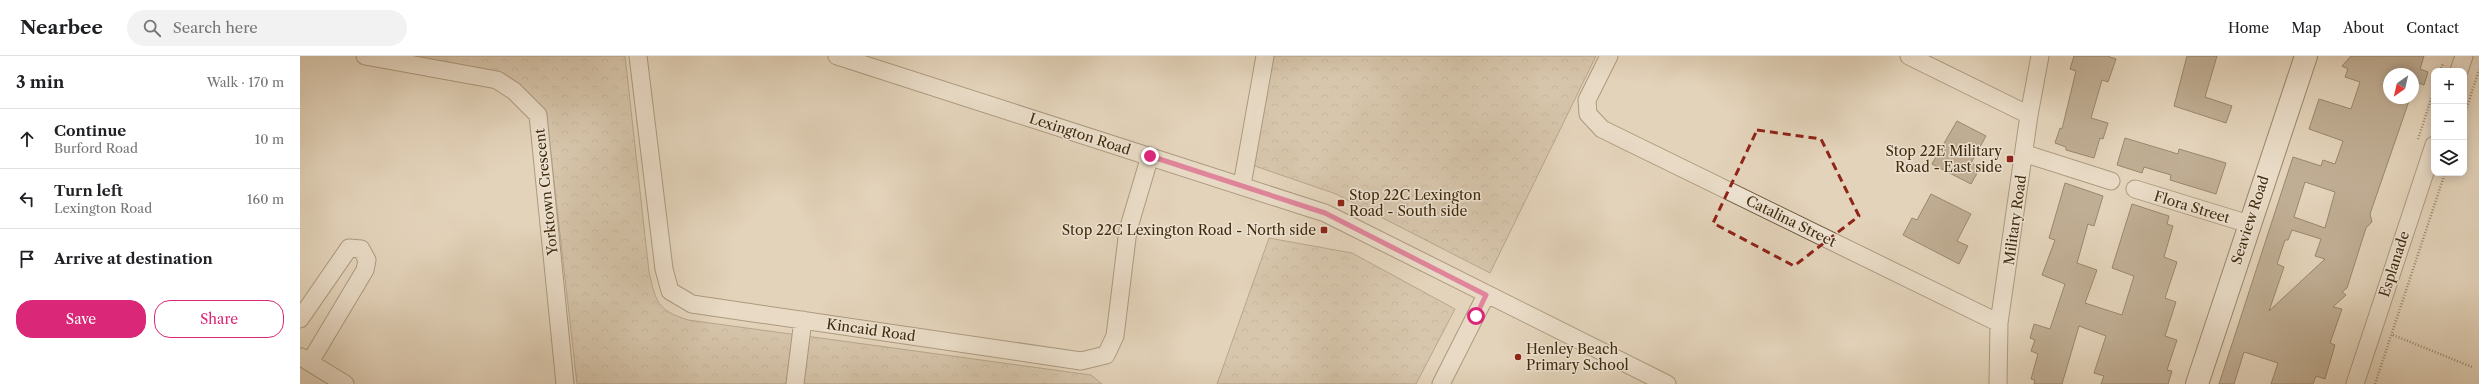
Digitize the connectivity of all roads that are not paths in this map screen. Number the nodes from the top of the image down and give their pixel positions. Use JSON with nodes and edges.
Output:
{"nodes":[{"id":1,"x":365,"y":56,"type":"edge"},
{"id":2,"x":638,"y":56,"type":"edge"},
{"id":3,"x":837,"y":56,"type":"edge"},
{"id":4,"x":1265,"y":56,"type":"edge"},
{"id":5,"x":1609,"y":56,"type":"edge"},
{"id":6,"x":1909,"y":56,"type":"edge"},
{"id":7,"x":2040,"y":56,"type":"edge"},
{"id":8,"x":2306,"y":56,"type":"edge"},
{"id":9,"x":2464,"y":56,"type":"edge"},
{"id":10,"x":2460,"y":68,"type":"edge"},
{"id":11,"x":2029,"y":115,"type":"junction"},
{"id":12,"x":2431,"y":154,"type":"edge"},
{"id":13,"x":1150,"y":156,"type":"junction"},
{"id":14,"x":2024,"y":156,"type":"junction"},
{"id":15,"x":2111,"y":181,"type":"dead end"},
{"id":16,"x":1242,"y":185,"type":"junction"},
{"id":17,"x":2135,"y":189,"type":"dead end"},
{"id":18,"x":2249,"y":224,"type":"junction"},
{"id":19,"x":1486,"y":295,"type":"junction"},
{"id":20,"x":300,"y":319,"type":"edge"},
{"id":21,"x":803,"y":320,"type":"junction"},
{"id":22,"x":1999,"y":323,"type":"junction"},
{"id":23,"x":305,"y":359,"type":"edge"},
{"id":24,"x":345,"y":384,"type":"edge"},
{"id":25,"x":565,"y":384,"type":"edge"},
{"id":26,"x":796,"y":384,"type":"edge"},
{"id":27,"x":1441,"y":384,"type":"edge"},
{"id":28,"x":1667,"y":384,"type":"edge"},
{"id":29,"x":1998,"y":384,"type":"edge"},
{"id":30,"x":2197,"y":384,"type":"edge"},
{"id":31,"x":2354,"y":384,"type":"edge"}],
"edges":[{"from":1,"to":25,"type":"street","name":"Yorktown Crescent"},
{"from":2,"to":21,"type":"street","name":"Kincaid Road"},
{"from":3,"to":13,"type":"street","name":"Lexington Road"},
{"from":4,"to":16,"type":"street"},
{"from":5,"to":22,"type":"street","name":"Catalina Street"},
{"from":6,"to":11,"type":"street"},
{"from":7,"to":11,"type":"street","name":"Military Road"},
{"from":8,"to":18,"type":"main road","name":"Seaview Road"},
{"from":9,"to":10,"type":"street"},
{"from":11,"to":14,"type":"street","name":"Military Road"},
{"from":12,"to":31,"type":"street","name":"Esplanade"},
{"from":13,"to":16,"type":"street","name":"Lexington Road"},
{"from":13,"to":21,"type":"street","name":"Kincaid Road"},
{"from":14,"to":15,"type":"street"},
{"from":14,"to":22,"type":"street","name":"Military Road"},
{"from":16,"to":19,"type":"street","name":"Lexington Road"},
{"from":17,"to":18,"type":"street","name":"Flora Street"},
{"from":18,"to":30,"type":"main road","name":"Seaview Road"},
{"from":19,"to":27,"type":"street"},
{"from":19,"to":28,"type":"street","name":"Lexington Road"},
{"from":20,"to":23,"type":"street"},
{"from":21,"to":26,"type":"street"},
{"from":22,"to":29,"type":"street","name":"Military Road"},
{"from":23,"to":24,"type":"street"}]}
